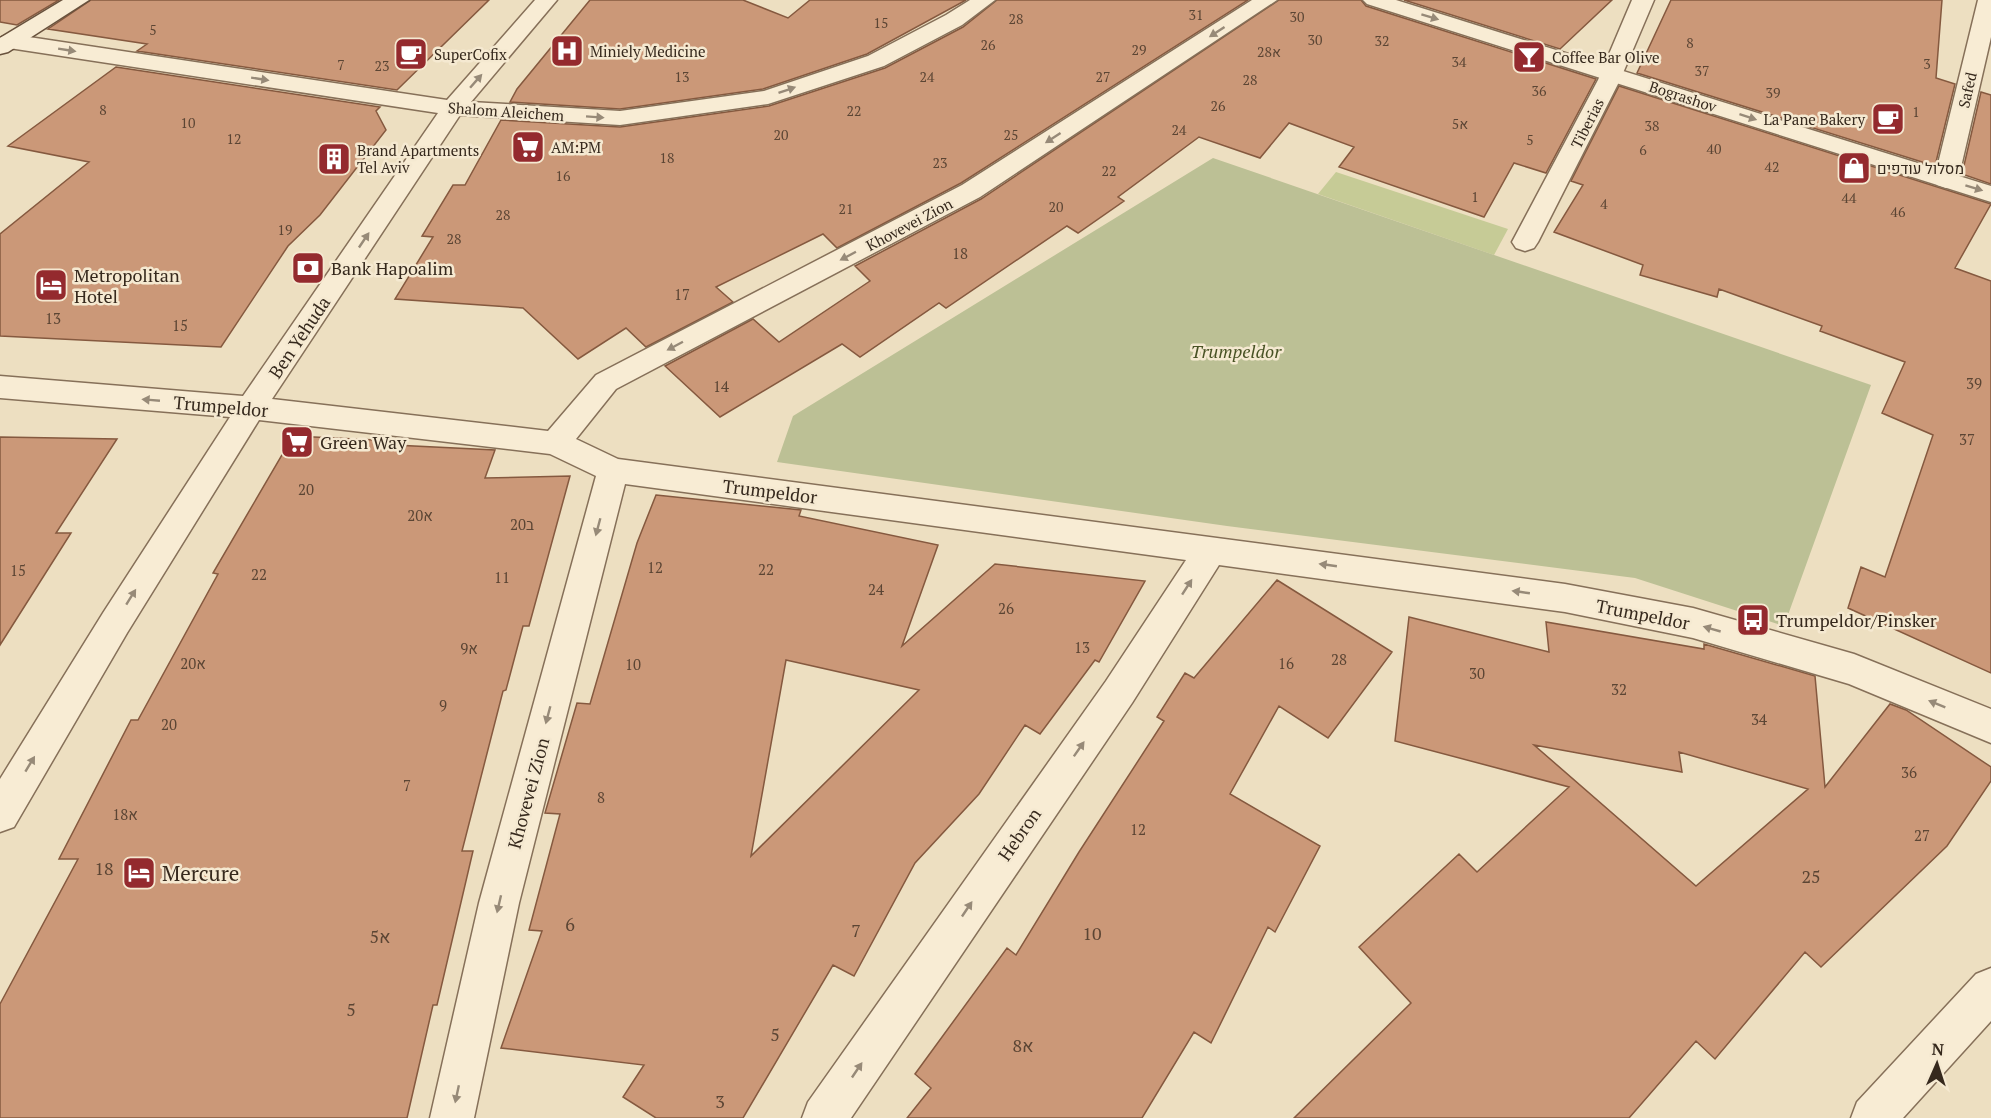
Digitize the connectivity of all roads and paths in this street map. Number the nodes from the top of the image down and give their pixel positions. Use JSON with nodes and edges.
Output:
{"nodes":[{"id":1,"x":78,"y":0,"type":"edge"},
{"id":2,"x":546,"y":0,"type":"edge"},
{"id":3,"x":984,"y":0,"type":"edge"},
{"id":4,"x":1266,"y":0,"type":"edge"},
{"id":5,"x":1374,"y":0,"type":"edge"},
{"id":6,"x":1643,"y":0,"type":"edge"},
{"id":7,"x":1989,"y":0,"type":"edge"},
{"id":8,"x":4,"y":44,"type":"edge"},
{"id":9,"x":1612,"y":74,"type":"junction"},
{"id":10,"x":453,"y":108,"type":"junction"},
{"id":11,"x":1946,"y":180,"type":"junction"},
{"id":12,"x":1991,"y":194,"type":"edge"},
{"id":13,"x":1525,"y":242,"type":"dead end"},
{"id":14,"x":0,"y":387,"type":"edge"},
{"id":15,"x":251,"y":408,"type":"junction"},
{"id":16,"x":555,"y":443,"type":"junction"},
{"id":17,"x":613,"y":470,"type":"junction"},
{"id":18,"x":1212,"y":549,"type":"junction"},
{"id":19,"x":1991,"y":726,"type":"edge"},
{"id":20,"x":0,"y":814,"type":"edge"},
{"id":21,"x":1991,"y":989,"type":"edge"},
{"id":22,"x":452,"y":1118,"type":"edge"},
{"id":23,"x":824,"y":1118,"type":"edge"},
{"id":24,"x":1873,"y":1118,"type":"edge"}],
"edges":[{"from":1,"to":8,"type":"street"},
{"from":10,"to":2,"type":"street","name":"Ben Yehuda","one_way":true},
{"from":10,"to":3,"type":"street","name":"Shalom Aleichem","one_way":true},
{"from":4,"to":16,"type":"street","name":"Khovevei Zion","one_way":true},
{"from":5,"to":9,"type":"street","name":"Bograshov","one_way":true},
{"from":6,"to":9,"type":"street","name":"Tiberias"},
{"from":7,"to":11,"type":"street","name":"Safed"},
{"from":8,"to":10,"type":"street","name":"Shalom Aleichem","one_way":true},
{"from":9,"to":11,"type":"street","name":"Bograshov","one_way":true},
{"from":9,"to":13,"type":"street","name":"Tiberias"},
{"from":15,"to":10,"type":"street","name":"Ben Yehuda","one_way":true},
{"from":11,"to":12,"type":"street","name":"Bograshov","one_way":true},
{"from":15,"to":14,"type":"street","name":"Trumpeldor","one_way":true},
{"from":15,"to":16,"type":"street","name":"Trumpeldor"},
{"from":20,"to":15,"type":"street","name":"Ben Yehuda","one_way":true},
{"from":16,"to":17,"type":"street","name":"Trumpeldor"},
{"from":17,"to":18,"type":"street","name":"Trumpeldor"},
{"from":17,"to":22,"type":"street","name":"Khovevei Zion","one_way":true},
{"from":19,"to":18,"type":"street","name":"Trumpeldor","one_way":true},
{"from":23,"to":18,"type":"street","name":"Hebron","one_way":true},
{"from":21,"to":24,"type":"street"}]}
